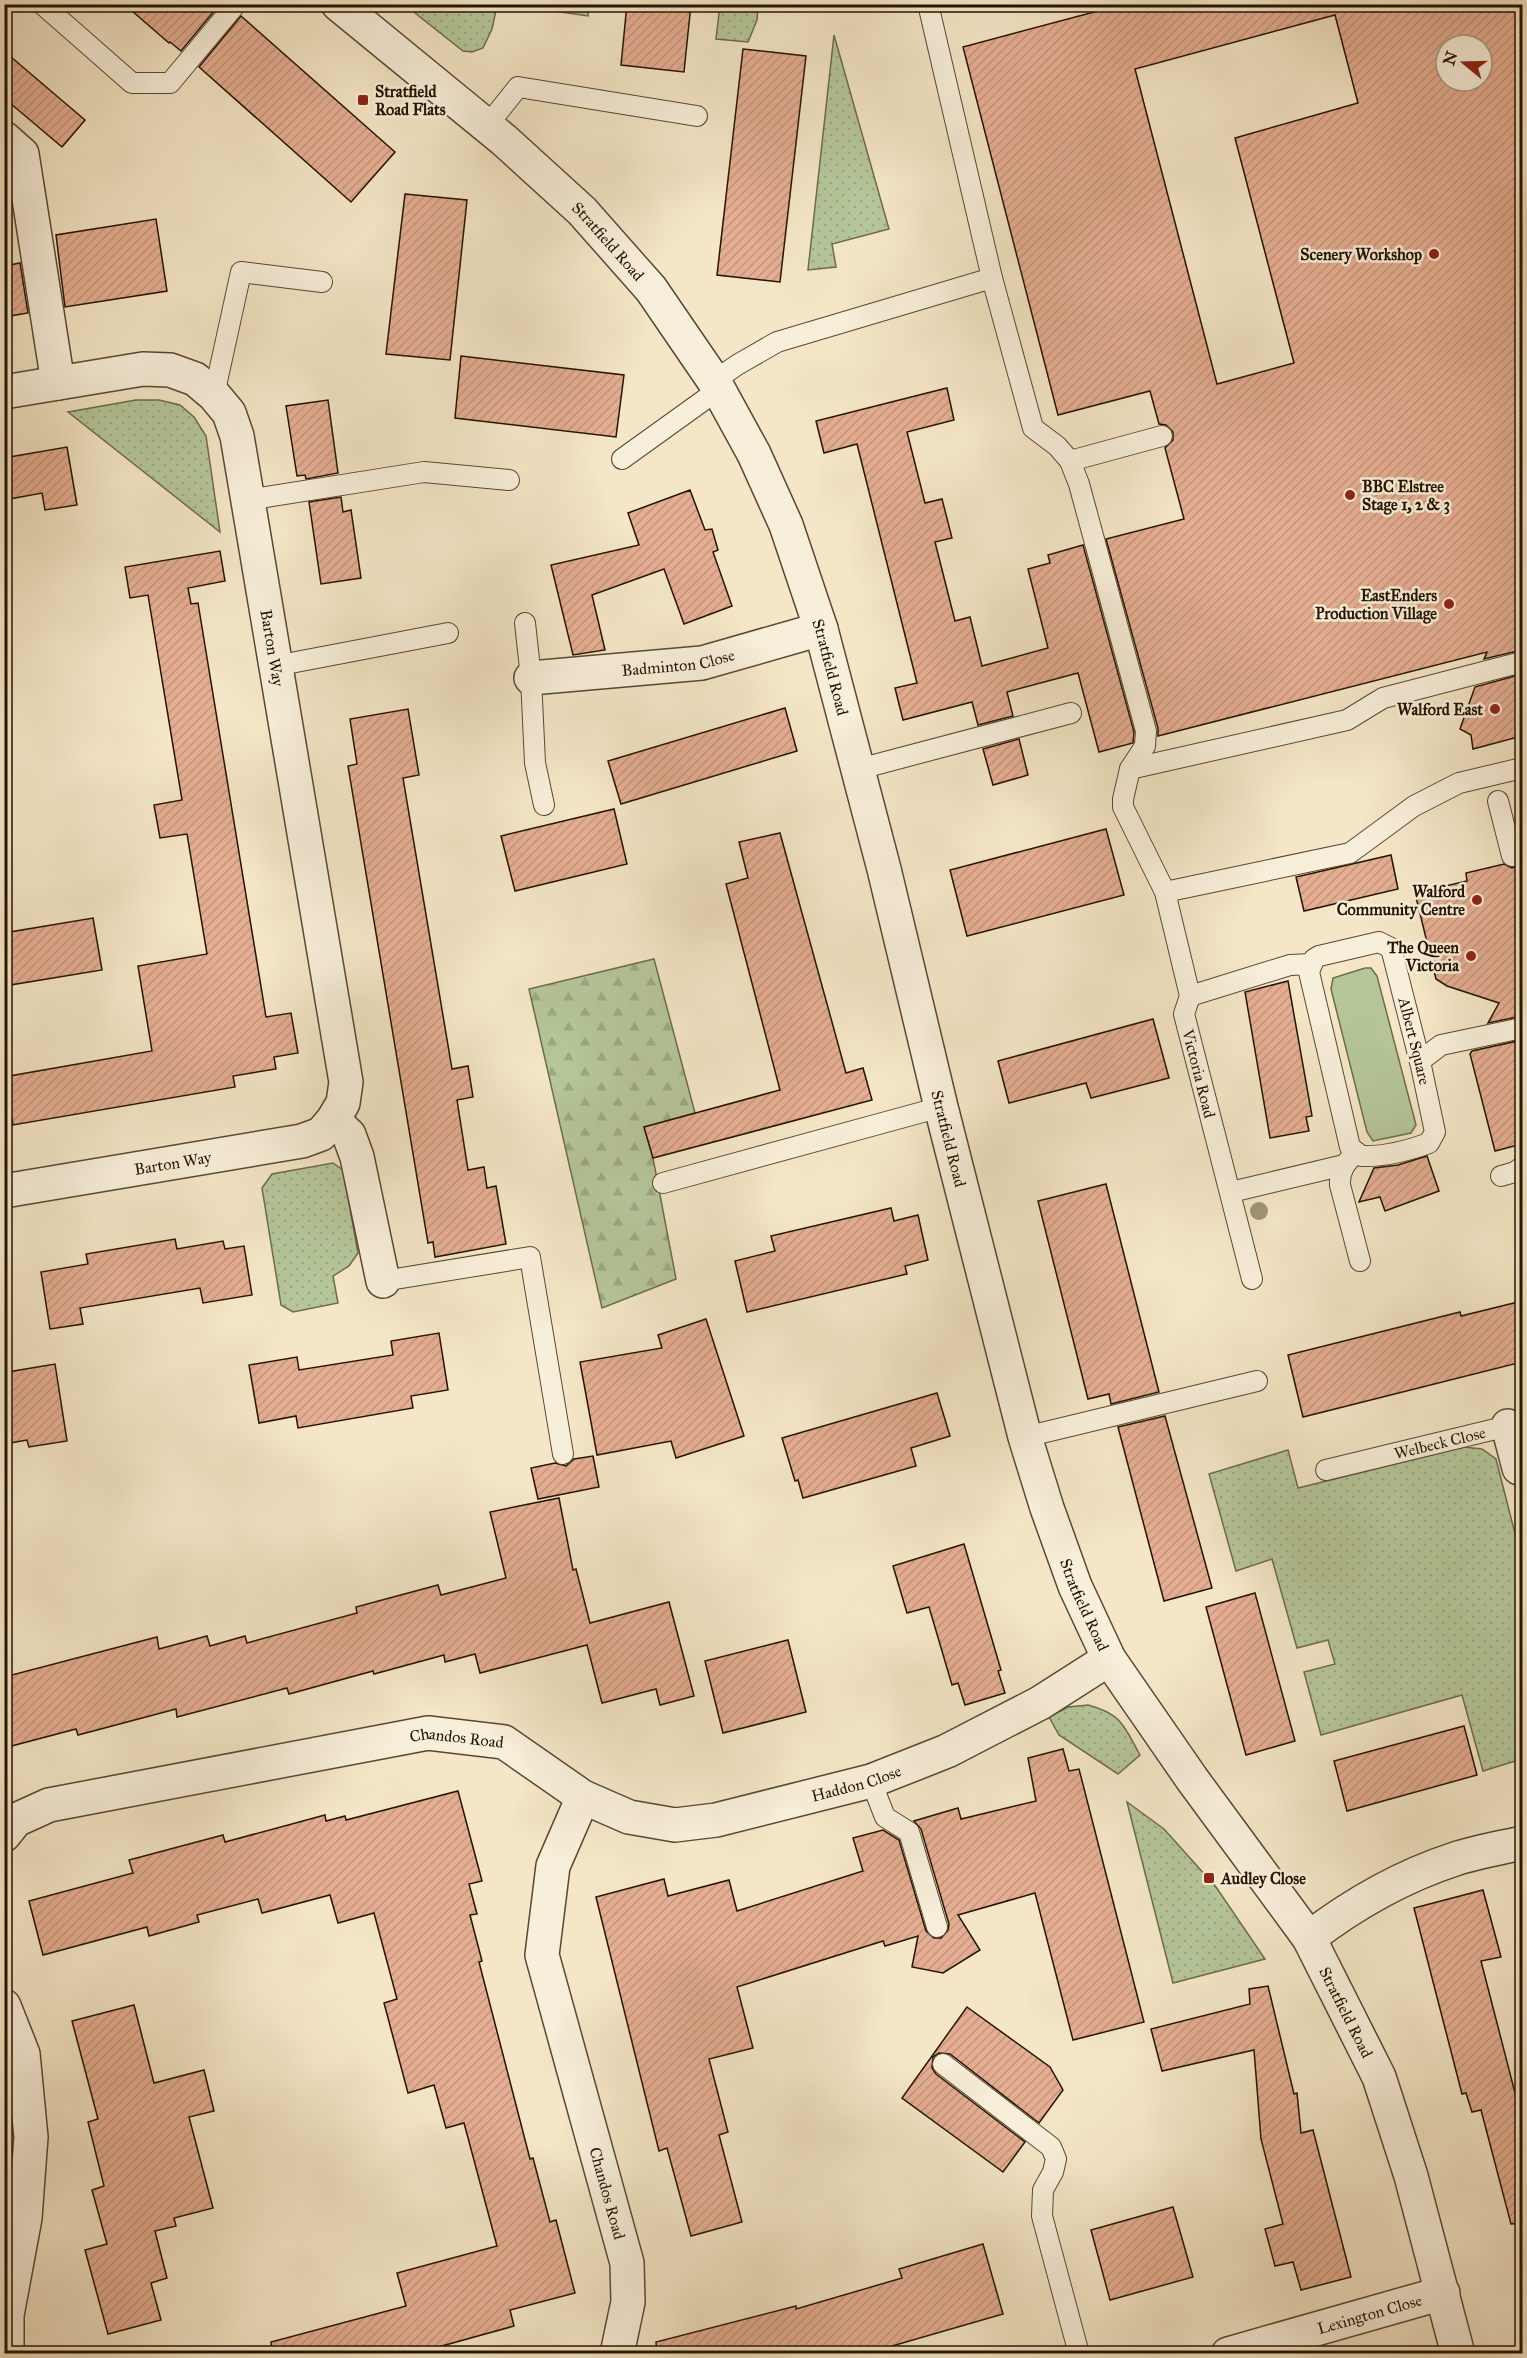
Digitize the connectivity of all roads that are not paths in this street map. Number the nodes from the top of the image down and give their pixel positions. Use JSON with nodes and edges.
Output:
{"nodes":[{"id":1,"x":42,"y":4,"type":"edge"},
{"id":2,"x":236,"y":4,"type":"edge"},
{"id":3,"x":338,"y":4,"type":"edge"},
{"id":4,"x":928,"y":4,"type":"edge"},
{"id":5,"x":697,"y":116,"type":"dead end"},
{"id":6,"x":487,"y":126,"type":"junction"},
{"id":7,"x":4,"y":138,"type":"edge"},
{"id":8,"x":992,"y":278,"type":"junction"},
{"id":9,"x":322,"y":282,"type":"dead end"},
{"id":10,"x":58,"y":383,"type":"junction"},
{"id":11,"x":716,"y":385,"type":"junction"},
{"id":12,"x":4,"y":392,"type":"edge"},
{"id":13,"x":214,"y":395,"type":"junction"},
{"id":14,"x":1162,"y":436,"type":"dead end"},
{"id":15,"x":622,"y":459,"type":"dead end"},
{"id":16,"x":1070,"y":461,"type":"junction"},
{"id":17,"x":509,"y":480,"type":"dead end"},
{"id":18,"x":247,"y":500,"type":"junction"},
{"id":19,"x":525,"y":623,"type":"dead end"},
{"id":20,"x":822,"y":629,"type":"junction"},
{"id":21,"x":448,"y":633,"type":"dead end"},
{"id":22,"x":1522,"y":662,"type":"edge"},
{"id":23,"x":275,"y":666,"type":"junction"},
{"id":24,"x":531,"y":678,"type":"junction"},
{"id":25,"x":1071,"y":713,"type":"dead end"},
{"id":26,"x":1522,"y":768,"type":"edge"},
{"id":27,"x":859,"y":769,"type":"junction"},
{"id":28,"x":1130,"y":769,"type":"junction"},
{"id":29,"x":1498,"y":801,"type":"dead end"},
{"id":30,"x":544,"y":805,"type":"dead end"},
{"id":31,"x":1522,"y":850,"type":"edge"},
{"id":32,"x":1165,"y":892,"type":"junction"},
{"id":33,"x":1312,"y":964,"type":"junction"},
{"id":34,"x":1190,"y":996,"type":"junction"},
{"id":35,"x":1522,"y":1028,"type":"edge"},
{"id":36,"x":1420,"y":1061,"type":"junction"},
{"id":37,"x":941,"y":1107,"type":"junction"},
{"id":38,"x":333,"y":1120,"type":"junction"},
{"id":39,"x":1350,"y":1158,"type":"junction"},
{"id":40,"x":1522,"y":1167,"type":"edge"},
{"id":41,"x":1501,"y":1176,"type":"dead end"},
{"id":42,"x":663,"y":1183,"type":"dead end"},
{"id":43,"x":4,"y":1191,"type":"edge"},
{"id":44,"x":1231,"y":1192,"type":"junction"},
{"id":45,"x":1360,"y":1261,"type":"dead end"},
{"id":46,"x":1252,"y":1279,"type":"dead end"},
{"id":47,"x":383,"y":1281,"type":"joint"},
{"id":48,"x":1257,"y":1381,"type":"dead end"},
{"id":49,"x":1508,"y":1426,"type":"joint"},
{"id":50,"x":1025,"y":1437,"type":"junction"},
{"id":51,"x":563,"y":1454,"type":"dead end"},
{"id":52,"x":1522,"y":1468,"type":"edge"},
{"id":53,"x":1326,"y":1470,"type":"dead end"},
{"id":54,"x":1110,"y":1659,"type":"junction"},
{"id":55,"x":870,"y":1781,"type":"junction"},
{"id":56,"x":583,"y":1797,"type":"junction"},
{"id":57,"x":4,"y":1835,"type":"edge"},
{"id":58,"x":1522,"y":1843,"type":"edge"},
{"id":59,"x":937,"y":1927,"type":"dead end"},
{"id":60,"x":1309,"y":1938,"type":"junction"},
{"id":61,"x":4,"y":2006,"type":"edge"},
{"id":62,"x":944,"y":2064,"type":"dead end"},
{"id":63,"x":1443,"y":2293,"type":"junction"},
{"id":64,"x":7,"y":2354,"type":"edge"},
{"id":65,"x":617,"y":2354,"type":"edge"},
{"id":66,"x":1079,"y":2354,"type":"edge"},
{"id":67,"x":1228,"y":2354,"type":"edge"},
{"id":68,"x":1458,"y":2354,"type":"edge"}],
"edges":[{"from":1,"to":2,"type":"lane"},
{"from":3,"to":6,"type":"street","name":"Stratfield Road"},
{"from":4,"to":8,"type":"lane"},
{"from":5,"to":6,"type":"lane"},
{"from":6,"to":11,"type":"street","name":"Stratfield Road"},
{"from":7,"to":10,"type":"street"},
{"from":8,"to":11,"type":"lane"},
{"from":8,"to":16,"type":"lane"},
{"from":9,"to":13,"type":"lane"},
{"from":10,"to":12,"type":"street","name":"Barton Way"},
{"from":10,"to":13,"type":"street","name":"Barton Way"},
{"from":11,"to":15,"type":"lane"},
{"from":11,"to":20,"type":"street","name":"Stratfield Road"},
{"from":13,"to":18,"type":"street","name":"Barton Way"},
{"from":14,"to":16,"type":"lane"},
{"from":16,"to":28,"type":"lane","name":"Victoria Road"},
{"from":17,"to":18,"type":"lane"},
{"from":18,"to":23,"type":"street","name":"Barton Way"},
{"from":19,"to":24,"type":"lane"},
{"from":20,"to":24,"type":"street","name":"Badminton Close"},
{"from":20,"to":27,"type":"street","name":"Stratfield Road"},
{"from":21,"to":23,"type":"lane"},
{"from":22,"to":28,"type":"lane"},
{"from":23,"to":38,"type":"street","name":"Barton Way"},
{"from":24,"to":30,"type":"lane"},
{"from":25,"to":27,"type":"lane"},
{"from":26,"to":32,"type":"lane"},
{"from":27,"to":37,"type":"street","name":"Stratfield Road"},
{"from":28,"to":32,"type":"lane","name":"Victoria Road"},
{"from":29,"to":31,"type":"lane"},
{"from":32,"to":34,"type":"lane","name":"Victoria Road"},
{"from":33,"to":34,"type":"lane","name":"Albert Square"},
{"from":33,"to":36,"type":"lane","name":"Albert Square"},
{"from":33,"to":39,"type":"lane"},
{"from":34,"to":44,"type":"lane","name":"Victoria Road"},
{"from":35,"to":36,"type":"lane"},
{"from":36,"to":39,"type":"lane","name":"Albert Square"},
{"from":37,"to":42,"type":"lane"},
{"from":37,"to":50,"type":"street","name":"Stratfield Road"},
{"from":38,"to":43,"type":"street","name":"Barton Way"},
{"from":38,"to":47,"type":"street"},
{"from":39,"to":44,"type":"lane"},
{"from":39,"to":45,"type":"lane"},
{"from":40,"to":41,"type":"lane"},
{"from":44,"to":46,"type":"lane","name":"Victoria Road"},
{"from":47,"to":51,"type":"lane"},
{"from":48,"to":50,"type":"lane"},
{"from":49,"to":52,"type":"street","name":"Welbeck Close"},
{"from":49,"to":53,"type":"lane","name":"Welbeck Close"},
{"from":50,"to":54,"type":"street","name":"Stratfield Road"},
{"from":54,"to":55,"type":"street","name":"Haddon Close"},
{"from":54,"to":60,"type":"street","name":"Stratfield Road"},
{"from":55,"to":56,"type":"street","name":"Haddon Close"},
{"from":55,"to":59,"type":"lane"},
{"from":56,"to":57,"type":"street","name":"Chandos Road"},
{"from":56,"to":65,"type":"street","name":"Chandos Road"},
{"from":58,"to":60,"type":"street"},
{"from":60,"to":63,"type":"street","name":"Stratfield Road"},
{"from":61,"to":64,"type":"street"},
{"from":62,"to":66,"type":"lane"},
{"from":63,"to":67,"type":"street","name":"Lexington Close"},
{"from":63,"to":68,"type":"street","name":"Stratfield Road"}]}
